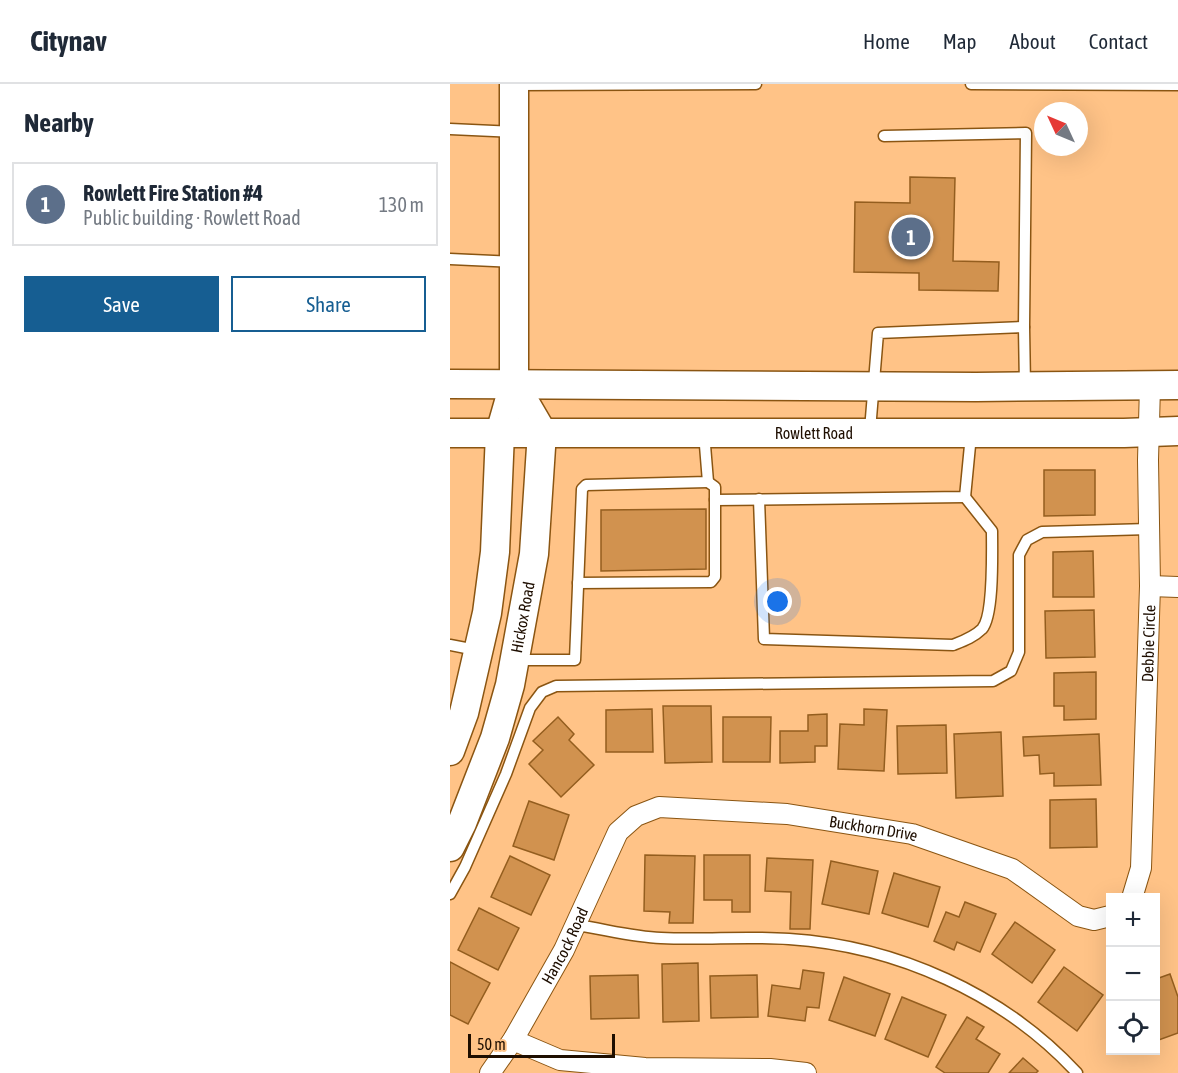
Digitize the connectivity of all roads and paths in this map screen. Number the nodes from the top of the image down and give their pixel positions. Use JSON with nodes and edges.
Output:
{"nodes":[{"id":1,"x":514,"y":84,"type":"edge"},
{"id":2,"x":756,"y":84,"type":"edge"},
{"id":3,"x":971,"y":84,"type":"edge"},
{"id":4,"x":1178,"y":85,"type":"edge"},
{"id":5,"x":450,"y":129,"type":"edge"},
{"id":6,"x":514,"y":132,"type":"junction"},
{"id":7,"x":884,"y":136,"type":"dead end"},
{"id":8,"x":450,"y":259,"type":"edge"},
{"id":9,"x":514,"y":262,"type":"junction"},
{"id":10,"x":1024,"y":327,"type":"junction"},
{"id":11,"x":450,"y":384,"type":"edge"},
{"id":12,"x":514,"y":384,"type":"junction"},
{"id":13,"x":874,"y":386,"type":"junction"},
{"id":14,"x":1025,"y":386,"type":"junction"},
{"id":15,"x":1150,"y":386,"type":"junction"},
{"id":16,"x":1178,"y":386,"type":"edge"},
{"id":17,"x":1148,"y":430,"type":"junction"},
{"id":18,"x":1178,"y":431,"type":"edge"},
{"id":19,"x":542,"y":432,"type":"junction"},
{"id":20,"x":704,"y":432,"type":"junction"},
{"id":21,"x":870,"y":432,"type":"junction"},
{"id":22,"x":971,"y":432,"type":"junction"},
{"id":23,"x":450,"y":433,"type":"edge"},
{"id":24,"x":500,"y":433,"type":"junction"},
{"id":25,"x":708,"y":482,"type":"junction"},
{"id":26,"x":965,"y":497,"type":"junction"},
{"id":27,"x":759,"y":499,"type":"junction"},
{"id":28,"x":715,"y":500,"type":"junction"},
{"id":29,"x":1149,"y":529,"type":"junction"},
{"id":30,"x":578,"y":583,"type":"junction"},
{"id":31,"x":1150,"y":586,"type":"junction"},
{"id":32,"x":1178,"y":587,"type":"edge"},
{"id":33,"x":450,"y":645,"type":"edge"},
{"id":34,"x":480,"y":651,"type":"junction"},
{"id":35,"x":516,"y":660,"type":"junction"},
{"id":36,"x":450,"y":751,"type":"edge"},
{"id":37,"x":636,"y":816,"type":"joint"},
{"id":38,"x":450,"y":848,"type":"edge"},
{"id":39,"x":1133,"y":893,"type":"edge"},
{"id":40,"x":450,"y":894,"type":"edge"},
{"id":41,"x":1102,"y":918,"type":"edge"},
{"id":42,"x":576,"y":925,"type":"junction"},
{"id":43,"x":513,"y":1040,"type":"junction"},
{"id":44,"x":490,"y":1073,"type":"edge"},
{"id":45,"x":806,"y":1073,"type":"edge"},
{"id":46,"x":1077,"y":1073,"type":"edge"}],
"edges":[{"from":1,"to":2,"type":"lane"},
{"from":1,"to":6,"type":"main road"},
{"from":3,"to":4,"type":"lane"},
{"from":5,"to":6,"type":"lane"},
{"from":6,"to":9,"type":"main road"},
{"from":7,"to":10,"type":"lane"},
{"from":8,"to":9,"type":"lane"},
{"from":9,"to":12,"type":"main road"},
{"from":10,"to":13,"type":"lane"},
{"from":10,"to":14,"type":"lane"},
{"from":11,"to":12,"type":"main road"},
{"from":12,"to":13,"type":"main road"},
{"from":12,"to":19,"type":"main road"},
{"from":12,"to":24,"type":"main road"},
{"from":13,"to":14,"type":"main road"},
{"from":13,"to":21,"type":"lane"},
{"from":14,"to":15,"type":"main road"},
{"from":15,"to":16,"type":"main road"},
{"from":15,"to":17,"type":"street","name":"Debbie Circle"},
{"from":17,"to":18,"type":"main road","name":"Rowlett Road"},
{"from":17,"to":22,"type":"main road","name":"Rowlett Road"},
{"from":17,"to":29,"type":"street","name":"Debbie Circle"},
{"from":19,"to":20,"type":"main road","name":"Rowlett Road"},
{"from":19,"to":24,"type":"main road","name":"Rowlett Road"},
{"from":19,"to":35,"type":"main road","name":"Hickox Road"},
{"from":20,"to":21,"type":"main road","name":"Rowlett Road"},
{"from":20,"to":25,"type":"lane"},
{"from":21,"to":22,"type":"main road","name":"Rowlett Road"},
{"from":22,"to":26,"type":"lane"},
{"from":23,"to":24,"type":"main road","name":"Rowlett Road"},
{"from":24,"to":34,"type":"main road"},
{"from":25,"to":28,"type":"lane"},
{"from":25,"to":30,"type":"lane"},
{"from":26,"to":27,"type":"lane"},
{"from":26,"to":27,"type":"lane"},
{"from":27,"to":28,"type":"lane"},
{"from":28,"to":30,"type":"lane"},
{"from":29,"to":31,"type":"street","name":"Debbie Circle"},
{"from":29,"to":40,"type":"lane"},
{"from":30,"to":35,"type":"lane"},
{"from":31,"to":32,"type":"street"},
{"from":31,"to":39,"type":"street","name":"Debbie Circle"},
{"from":33,"to":34,"type":"lane"},
{"from":34,"to":35,"type":"main road"},
{"from":34,"to":36,"type":"main road"},
{"from":35,"to":38,"type":"main road","name":"Hickox Road"},
{"from":37,"to":41,"type":"street","name":"Buckhorn Drive"},
{"from":37,"to":42,"type":"street","name":"Hancock Road"},
{"from":42,"to":43,"type":"street","name":"Hancock Road"},
{"from":42,"to":46,"type":"lane"},
{"from":43,"to":44,"type":"street","name":"Hancock Road"},
{"from":43,"to":45,"type":"street"}]}
